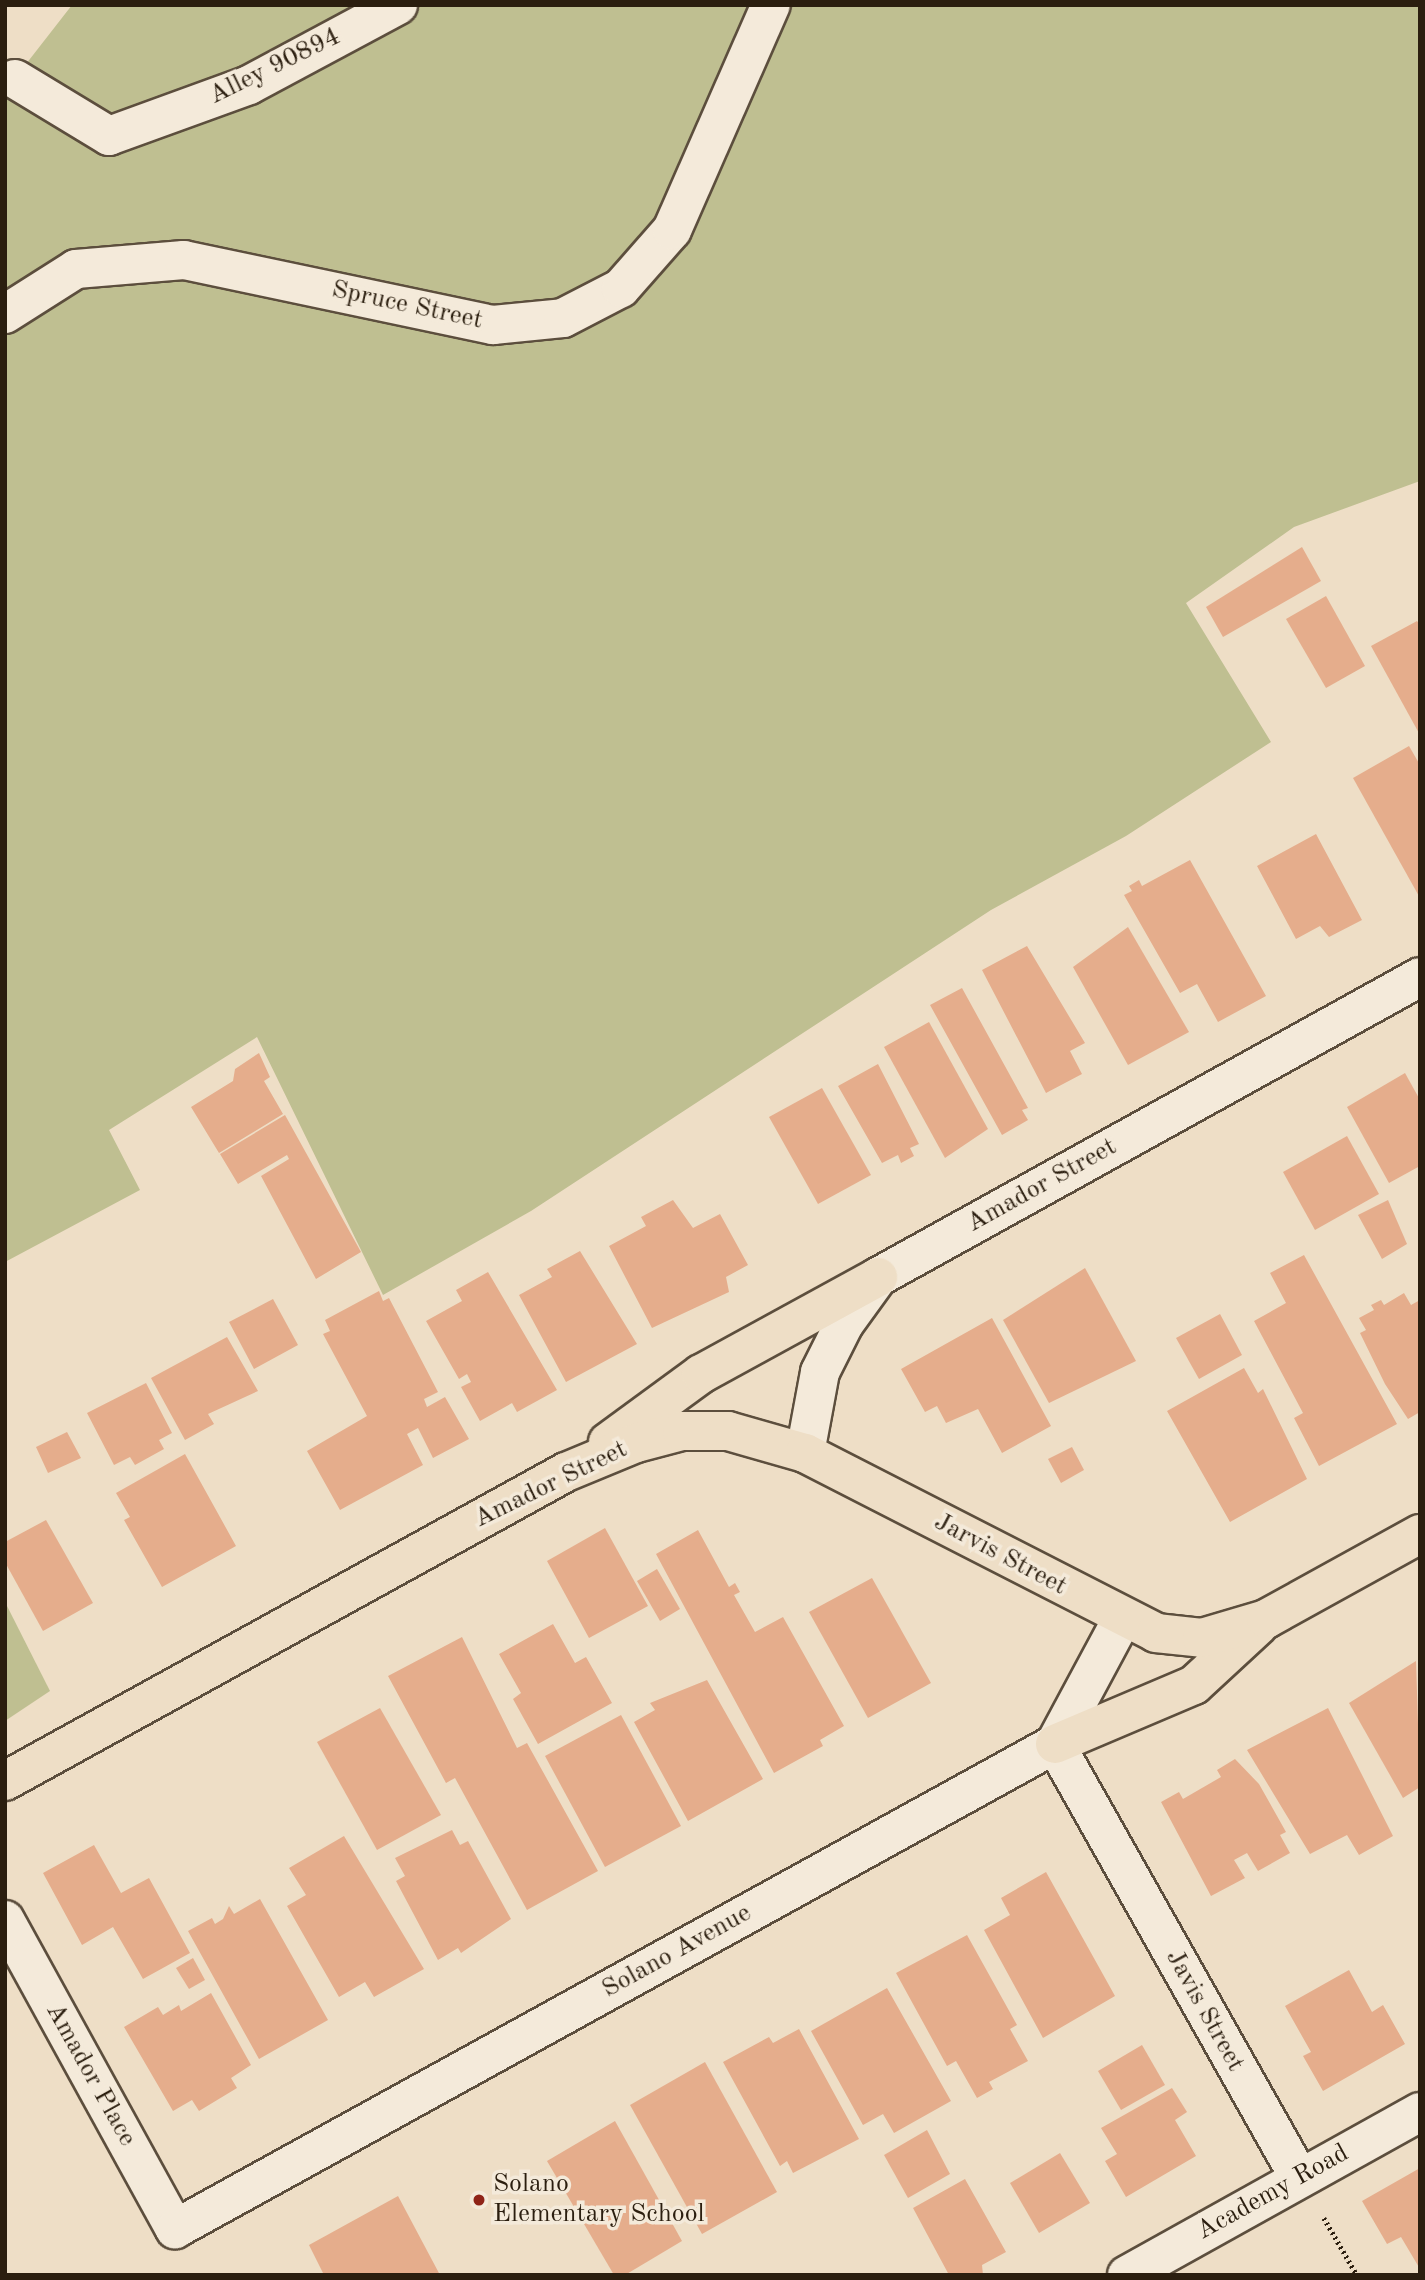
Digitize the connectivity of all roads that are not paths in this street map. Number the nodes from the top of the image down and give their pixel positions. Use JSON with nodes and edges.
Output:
{"nodes":[{"id":1,"x":398,"y":5,"type":"edge"},
{"id":2,"x":771,"y":5,"type":"edge"},
{"id":3,"x":15,"y":79,"type":"dead end"},
{"id":4,"x":5,"y":314,"type":"edge"},
{"id":5,"x":1420,"y":976,"type":"edge"},
{"id":6,"x":878,"y":1277,"type":"junction"},
{"id":7,"x":805,"y":1453,"type":"junction"},
{"id":8,"x":566,"y":1472,"type":"junction"},
{"id":9,"x":1420,"y":1534,"type":"edge"},
{"id":10,"x":1122,"y":1619,"type":"junction"},
{"id":11,"x":1266,"y":1619,"type":"junction"},
{"id":12,"x":1055,"y":1744,"type":"junction"},
{"id":13,"x":5,"y":1781,"type":"edge"},
{"id":14,"x":5,"y":1920,"type":"edge"},
{"id":15,"x":1420,"y":2112,"type":"edge"},
{"id":16,"x":1300,"y":2178,"type":"junction"},
{"id":17,"x":175,"y":2230,"type":"joint"},
{"id":18,"x":1127,"y":2275,"type":"edge"}],
"edges":[{"from":1,"to":3,"type":"street","name":"Alley 90894"},
{"from":2,"to":4,"type":"street","name":"Spruce Street"},
{"from":5,"to":6,"type":"street","name":"Amador Street"},
{"from":6,"to":7,"type":"street","name":"Amador Street"},
{"from":6,"to":8,"type":"main road"},
{"from":7,"to":8,"type":"main road","name":"Amador Street"},
{"from":7,"to":10,"type":"main road","name":"Jarvis Street"},
{"from":8,"to":13,"type":"main road","name":"Amador Street"},
{"from":9,"to":11,"type":"main road"},
{"from":10,"to":11,"type":"main road","name":"Jarvis Street"},
{"from":10,"to":12,"type":"street"},
{"from":11,"to":12,"type":"main road"},
{"from":12,"to":16,"type":"street","name":"Javis Street"},
{"from":12,"to":17,"type":"street","name":"Solano Avenue"},
{"from":14,"to":17,"type":"street","name":"Amador Place"},
{"from":15,"to":16,"type":"street","name":"Academy Road"},
{"from":16,"to":18,"type":"street","name":"Academy Road"}]}
